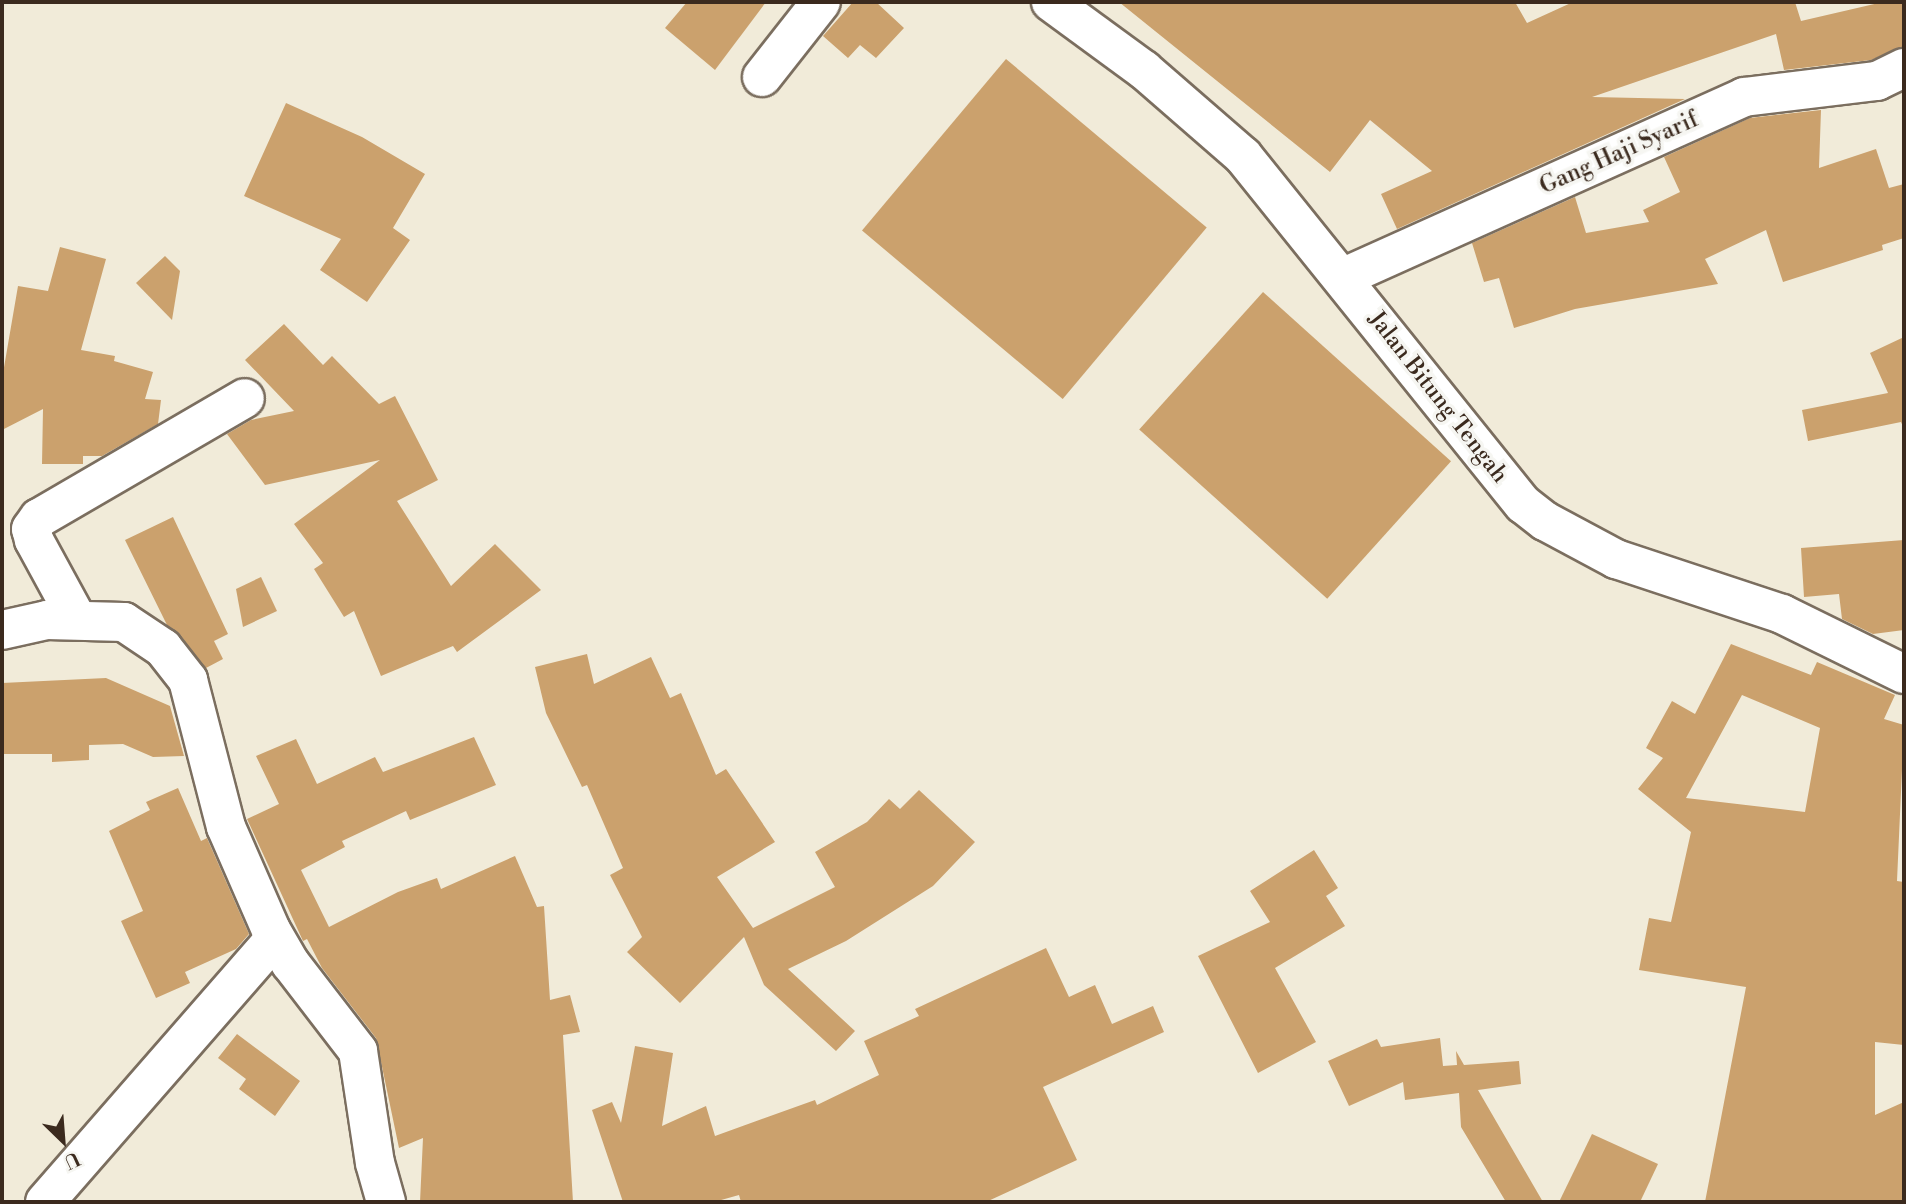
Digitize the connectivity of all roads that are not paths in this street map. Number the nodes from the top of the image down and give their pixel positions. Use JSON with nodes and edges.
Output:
{"nodes":[{"id":1,"x":821,"y":2,"type":"edge"},
{"id":2,"x":1051,"y":2,"type":"edge"},
{"id":3,"x":1904,"y":68,"type":"edge"},
{"id":4,"x":762,"y":77,"type":"dead end"},
{"id":5,"x":1344,"y":276,"type":"junction"},
{"id":6,"x":245,"y":398,"type":"dead end"},
{"id":7,"x":77,"y":618,"type":"junction"},
{"id":8,"x":2,"y":630,"type":"edge"},
{"id":9,"x":1904,"y":674,"type":"edge"},
{"id":10,"x":275,"y":938,"type":"junction"},
{"id":11,"x":45,"y":1202,"type":"edge"},
{"id":12,"x":386,"y":1202,"type":"edge"}],
"edges":[{"from":1,"to":4,"type":"street"},
{"from":2,"to":5,"type":"street","name":"Jalan Bitung Tengah"},
{"from":3,"to":5,"type":"street","name":"Gang Haji Syarif"},
{"from":5,"to":9,"type":"street","name":"Jalan Bitung Tengah"},
{"from":6,"to":7,"type":"street"},
{"from":7,"to":8,"type":"street"},
{"from":7,"to":10,"type":"street"},
{"from":10,"to":11,"type":"street"},
{"from":10,"to":12,"type":"street"}]}
